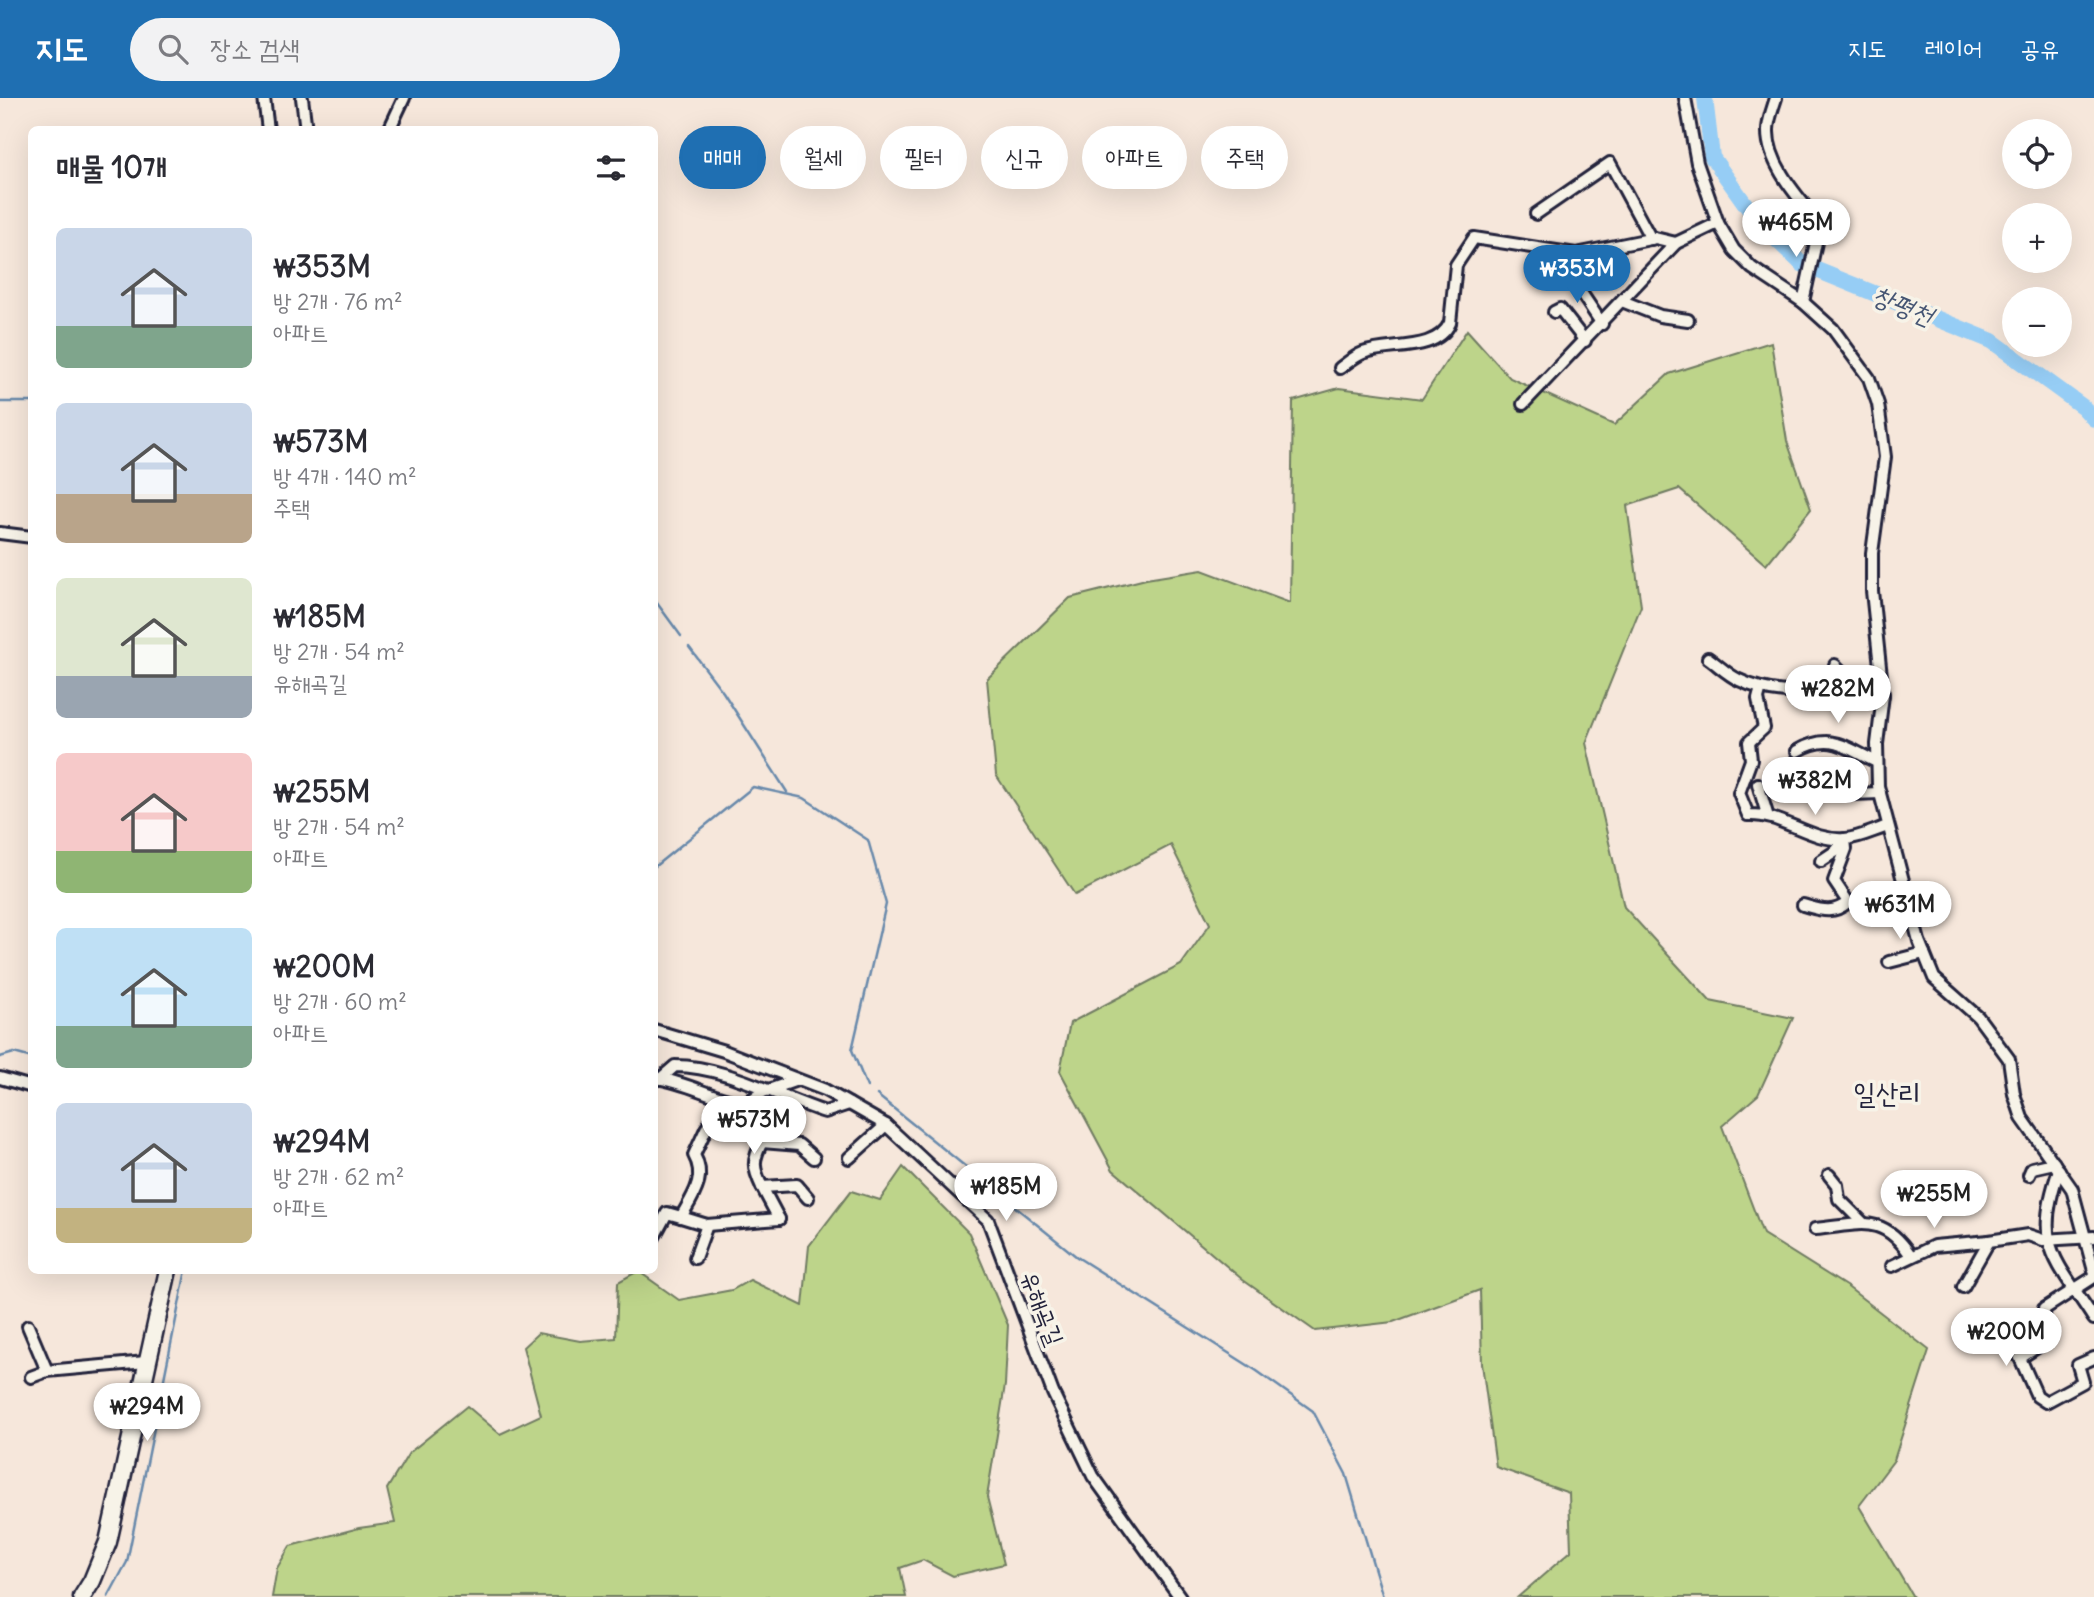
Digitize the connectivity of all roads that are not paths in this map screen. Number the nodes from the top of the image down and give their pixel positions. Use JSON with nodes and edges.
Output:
{"nodes":[{"id":1,"x":264,"y":98,"type":"edge"},
{"id":2,"x":302,"y":98,"type":"edge"},
{"id":3,"x":404,"y":98,"type":"edge"},
{"id":4,"x":1685,"y":98,"type":"edge"},
{"id":5,"x":1776,"y":98,"type":"edge"},
{"id":6,"x":268,"y":126,"type":"edge"},
{"id":7,"x":306,"y":126,"type":"edge"},
{"id":8,"x":391,"y":126,"type":"edge"},
{"id":9,"x":1536,"y":214,"type":"dead end"},
{"id":10,"x":1718,"y":223,"type":"junction"},
{"id":11,"x":1651,"y":239,"type":"junction"},
{"id":12,"x":1676,"y":243,"type":"junction"},
{"id":13,"x":1555,"y":252,"type":"junction"},
{"id":14,"x":1622,"y":300,"type":"junction"},
{"id":15,"x":1802,"y":302,"type":"junction"},
{"id":16,"x":1554,"y":312,"type":"dead end"},
{"id":17,"x":1688,"y":320,"type":"dead end"},
{"id":18,"x":1602,"y":324,"type":"junction"},
{"id":19,"x":1585,"y":341,"type":"junction"},
{"id":20,"x":1340,"y":368,"type":"dead end"},
{"id":21,"x":1523,"y":404,"type":"dead end"},
{"id":22,"x":0,"y":533,"type":"edge"},
{"id":23,"x":28,"y":536,"type":"edge"},
{"id":24,"x":1708,"y":658,"type":"dead end"},
{"id":25,"x":1835,"y":665,"type":"dead end"},
{"id":26,"x":1760,"y":688,"type":"junction"},
{"id":27,"x":1859,"y":690,"type":"junction"},
{"id":28,"x":1883,"y":695,"type":"junction"},
{"id":29,"x":1797,"y":751,"type":"dead end"},
{"id":30,"x":1877,"y":762,"type":"junction"},
{"id":31,"x":1758,"y":784,"type":"dead end"},
{"id":32,"x":1880,"y":793,"type":"junction"},
{"id":33,"x":1816,"y":796,"type":"dead end"},
{"id":34,"x":1767,"y":814,"type":"junction"},
{"id":35,"x":1888,"y":826,"type":"junction"},
{"id":36,"x":1845,"y":839,"type":"junction"},
{"id":37,"x":1821,"y":861,"type":"dead end"},
{"id":38,"x":1802,"y":905,"type":"dead end"},
{"id":39,"x":1924,"y":953,"type":"junction"},
{"id":40,"x":1889,"y":962,"type":"dead end"},
{"id":41,"x":658,"y":1031,"type":"edge"},
{"id":42,"x":0,"y":1077,"type":"edge"},
{"id":43,"x":658,"y":1077,"type":"edge"},
{"id":44,"x":658,"y":1078,"type":"edge"},
{"id":45,"x":797,"y":1080,"type":"junction"},
{"id":46,"x":28,"y":1086,"type":"edge"},
{"id":47,"x":771,"y":1090,"type":"junction"},
{"id":48,"x":725,"y":1101,"type":"junction"},
{"id":49,"x":744,"y":1104,"type":"junction"},
{"id":50,"x":849,"y":1104,"type":"junction"},
{"id":51,"x":777,"y":1118,"type":"dead end"},
{"id":52,"x":886,"y":1125,"type":"junction"},
{"id":53,"x":762,"y":1142,"type":"junction"},
{"id":54,"x":814,"y":1158,"type":"dead end"},
{"id":55,"x":849,"y":1158,"type":"dead end"},
{"id":56,"x":2057,"y":1167,"type":"junction"},
{"id":57,"x":1829,"y":1175,"type":"dead end"},
{"id":58,"x":2029,"y":1175,"type":"dead end"},
{"id":59,"x":762,"y":1187,"type":"junction"},
{"id":60,"x":808,"y":1198,"type":"dead end"},
{"id":61,"x":681,"y":1217,"type":"junction"},
{"id":62,"x":1864,"y":1224,"type":"junction"},
{"id":63,"x":707,"y":1225,"type":"junction"},
{"id":64,"x":1815,"y":1229,"type":"dead end"},
{"id":65,"x":658,"y":1230,"type":"edge"},
{"id":66,"x":2089,"y":1238,"type":"edge"},
{"id":67,"x":2048,"y":1240,"type":"junction"},
{"id":68,"x":1989,"y":1241,"type":"junction"},
{"id":69,"x":1911,"y":1256,"type":"junction"},
{"id":70,"x":695,"y":1258,"type":"dead end"},
{"id":71,"x":1892,"y":1266,"type":"dead end"},
{"id":72,"x":2094,"y":1271,"type":"edge"},
{"id":73,"x":167,"y":1274,"type":"edge"},
{"id":74,"x":2094,"y":1277,"type":"edge"},
{"id":75,"x":1964,"y":1287,"type":"dead end"},
{"id":76,"x":2073,"y":1291,"type":"junction"},
{"id":77,"x":2094,"y":1319,"type":"edge"},
{"id":78,"x":27,"y":1326,"type":"dead end"},
{"id":79,"x":2094,"y":1358,"type":"edge"},
{"id":80,"x":146,"y":1362,"type":"junction"},
{"id":81,"x":47,"y":1371,"type":"junction"},
{"id":82,"x":31,"y":1377,"type":"dead end"},
{"id":83,"x":82,"y":1597,"type":"edge"},
{"id":84,"x":1180,"y":1597,"type":"edge"}],
"edges":[{"from":1,"to":6,"type":"street"},
{"from":2,"to":7,"type":"street"},
{"from":3,"to":8,"type":"street"},
{"from":4,"to":10,"type":"street"},
{"from":5,"to":15,"type":"street"},
{"from":9,"to":11,"type":"street"},
{"from":10,"to":12,"type":"street"},
{"from":10,"to":15,"type":"street"},
{"from":11,"to":12,"type":"street"},
{"from":11,"to":13,"type":"street"},
{"from":12,"to":14,"type":"street"},
{"from":13,"to":18,"type":"street"},
{"from":13,"to":20,"type":"street"},
{"from":14,"to":17,"type":"street"},
{"from":14,"to":18,"type":"street"},
{"from":15,"to":28,"type":"street"},
{"from":16,"to":19,"type":"street"},
{"from":18,"to":19,"type":"street"},
{"from":19,"to":21,"type":"street"},
{"from":22,"to":23,"type":"street"},
{"from":24,"to":26,"type":"street"},
{"from":25,"to":27,"type":"street"},
{"from":26,"to":27,"type":"street"},
{"from":26,"to":34,"type":"street"},
{"from":27,"to":28,"type":"street"},
{"from":28,"to":30,"type":"street"},
{"from":29,"to":30,"type":"street"},
{"from":30,"to":32,"type":"street"},
{"from":31,"to":34,"type":"street"},
{"from":32,"to":33,"type":"street"},
{"from":32,"to":35,"type":"street"},
{"from":34,"to":36,"type":"street"},
{"from":35,"to":36,"type":"street"},
{"from":35,"to":39,"type":"street"},
{"from":36,"to":37,"type":"street"},
{"from":36,"to":38,"type":"street"},
{"from":39,"to":40,"type":"street"},
{"from":39,"to":56,"type":"street"},
{"from":41,"to":45,"type":"street","name":"유해곡길"},
{"from":42,"to":46,"type":"street"},
{"from":43,"to":47,"type":"street"},
{"from":44,"to":48,"type":"street"},
{"from":45,"to":47,"type":"street"},
{"from":45,"to":50,"type":"street","name":"유해곡길"},
{"from":47,"to":49,"type":"street"},
{"from":47,"to":50,"type":"street"},
{"from":48,"to":49,"type":"street"},
{"from":48,"to":61,"type":"street"},
{"from":49,"to":51,"type":"street"},
{"from":49,"to":53,"type":"street"},
{"from":50,"to":52,"type":"street","name":"유해곡길"},
{"from":52,"to":55,"type":"street"},
{"from":52,"to":84,"type":"street","name":"유해곡길"},
{"from":53,"to":54,"type":"street"},
{"from":53,"to":59,"type":"street"},
{"from":56,"to":58,"type":"street"},
{"from":56,"to":66,"type":"street"},
{"from":56,"to":67,"type":"street"},
{"from":57,"to":62,"type":"street"},
{"from":59,"to":60,"type":"street"},
{"from":59,"to":63,"type":"street"},
{"from":61,"to":63,"type":"street"},
{"from":61,"to":65,"type":"street"},
{"from":62,"to":64,"type":"street"},
{"from":62,"to":69,"type":"street"},
{"from":63,"to":70,"type":"street"},
{"from":66,"to":67,"type":"street"},
{"from":66,"to":72,"type":"street"},
{"from":67,"to":68,"type":"street"},
{"from":67,"to":76,"type":"street"},
{"from":68,"to":69,"type":"street"},
{"from":68,"to":75,"type":"street"},
{"from":69,"to":71,"type":"street"},
{"from":73,"to":80,"type":"street"},
{"from":74,"to":76,"type":"street"},
{"from":76,"to":77,"type":"street"},
{"from":76,"to":79,"type":"street"},
{"from":78,"to":81,"type":"street"},
{"from":80,"to":81,"type":"street"},
{"from":80,"to":83,"type":"street"},
{"from":81,"to":82,"type":"street"}]}
